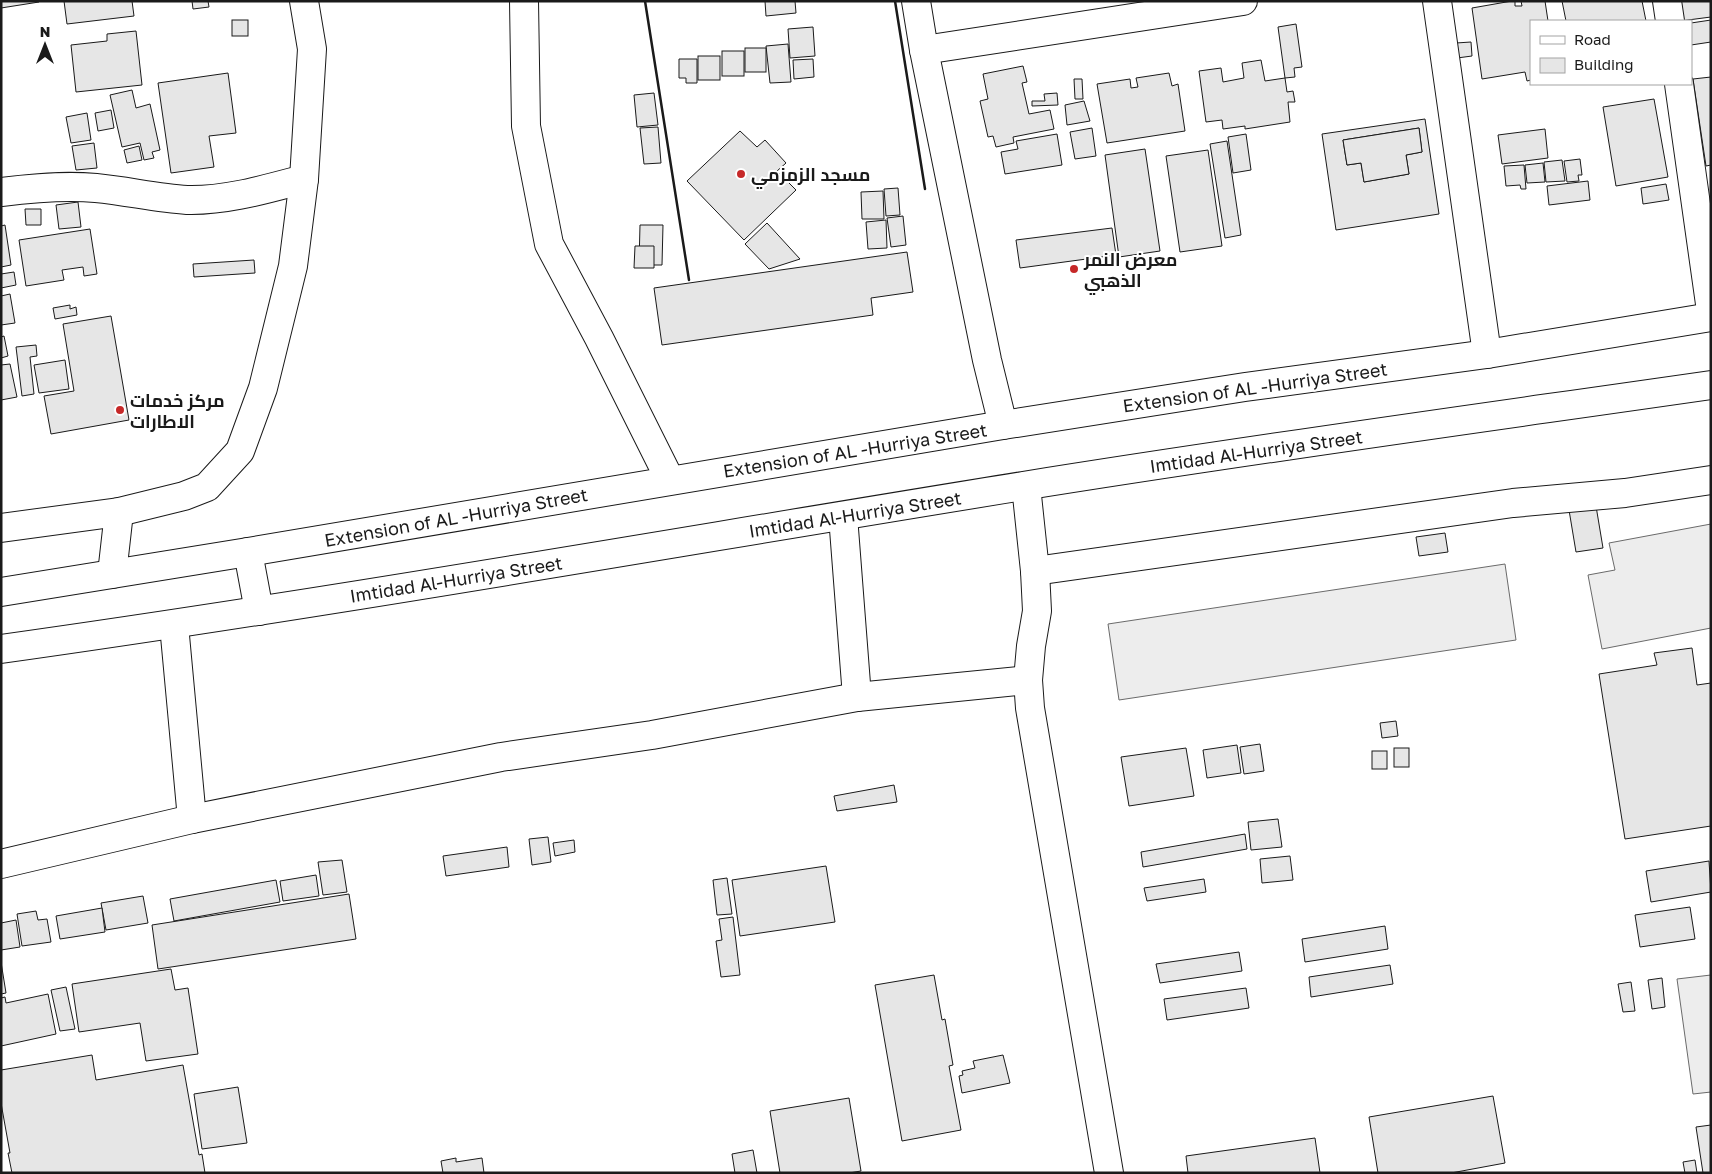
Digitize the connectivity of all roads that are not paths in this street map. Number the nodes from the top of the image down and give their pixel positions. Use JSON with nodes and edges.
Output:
{"nodes":[{"id":1,"x":304,"y":1,"type":"edge"},
{"id":2,"x":524,"y":1,"type":"edge"},
{"id":3,"x":916,"y":1,"type":"edge"},
{"id":4,"x":1243,"y":1,"type":"edge"},
{"id":5,"x":1436,"y":1,"type":"edge"},
{"id":6,"x":1667,"y":1,"type":"edge"},
{"id":7,"x":1670,"y":20,"type":"edge"},
{"id":8,"x":924,"y":50,"type":"junction"},
{"id":9,"x":1678,"y":85,"type":"edge"},
{"id":10,"x":304,"y":179,"type":"junction"},
{"id":11,"x":1,"y":192,"type":"edge"},
{"id":12,"x":1711,"y":311,"type":"edge"},
{"id":13,"x":1711,"y":317,"type":"edge"},
{"id":14,"x":1487,"y":354,"type":"junction"},
{"id":15,"x":1711,"y":385,"type":"edge"},
{"id":16,"x":1003,"y":425,"type":"junction"},
{"id":17,"x":670,"y":480,"type":"junction"},
{"id":18,"x":1711,"y":480,"type":"edge"},
{"id":19,"x":1026,"y":486,"type":"junction"},
{"id":20,"x":119,"y":512,"type":"junction"},
{"id":21,"x":843,"y":516,"type":"junction"},
{"id":22,"x":1,"y":528,"type":"edge"},
{"id":23,"x":248,"y":552,"type":"junction"},
{"id":24,"x":1035,"y":572,"type":"junction"},
{"id":25,"x":112,"y":574,"type":"junction"},
{"id":26,"x":1,"y":592,"type":"edge"},
{"id":27,"x":259,"y":611,"type":"junction"},
{"id":28,"x":174,"y":625,"type":"junction"},
{"id":29,"x":1,"y":649,"type":"edge"},
{"id":30,"x":1028,"y":680,"type":"junction"},
{"id":31,"x":857,"y":697,"type":"junction"},
{"id":32,"x":192,"y":819,"type":"junction"},
{"id":33,"x":1,"y":864,"type":"edge"},
{"id":34,"x":1109,"y":1173,"type":"edge"}],
"edges":[{"from":1,"to":10,"type":"street"},
{"from":2,"to":17,"type":"street"},
{"from":3,"to":8,"type":"street"},
{"from":4,"to":8,"type":"street"},
{"from":5,"to":14,"type":"street"},
{"from":6,"to":7,"type":"street"},
{"from":8,"to":16,"type":"street"},
{"from":9,"to":12,"type":"street"},
{"from":10,"to":11,"type":"street"},
{"from":10,"to":20,"type":"street"},
{"from":13,"to":14,"type":"street","name":"Extension of AL -Hurriya Street"},
{"from":14,"to":16,"type":"street","name":"Extension of AL -Hurriya Street"},
{"from":15,"to":19,"type":"street","name":"Imtidad Al-Hurriya Street"},
{"from":16,"to":17,"type":"street","name":"Extension of AL -Hurriya Street"},
{"from":17,"to":23,"type":"street","name":"Extension of AL -Hurriya Street"},
{"from":18,"to":24,"type":"street"},
{"from":19,"to":21,"type":"street","name":"Imtidad Al-Hurriya Street"},
{"from":19,"to":24,"type":"street"},
{"from":20,"to":22,"type":"street"},
{"from":20,"to":25,"type":"street"},
{"from":21,"to":27,"type":"street","name":"Imtidad Al-Hurriya Street"},
{"from":21,"to":31,"type":"street"},
{"from":23,"to":25,"type":"street","name":"Extension of AL -Hurriya Street"},
{"from":23,"to":27,"type":"street"},
{"from":24,"to":30,"type":"street"},
{"from":25,"to":26,"type":"street","name":"Extension of AL -Hurriya Street"},
{"from":27,"to":28,"type":"street","name":"Imtidad Al-Hurriya Street"},
{"from":28,"to":29,"type":"street","name":"Imtidad Al-Hurriya Street"},
{"from":28,"to":32,"type":"street"},
{"from":30,"to":31,"type":"street"},
{"from":30,"to":34,"type":"street"},
{"from":31,"to":32,"type":"street"},
{"from":32,"to":33,"type":"street"}]}
